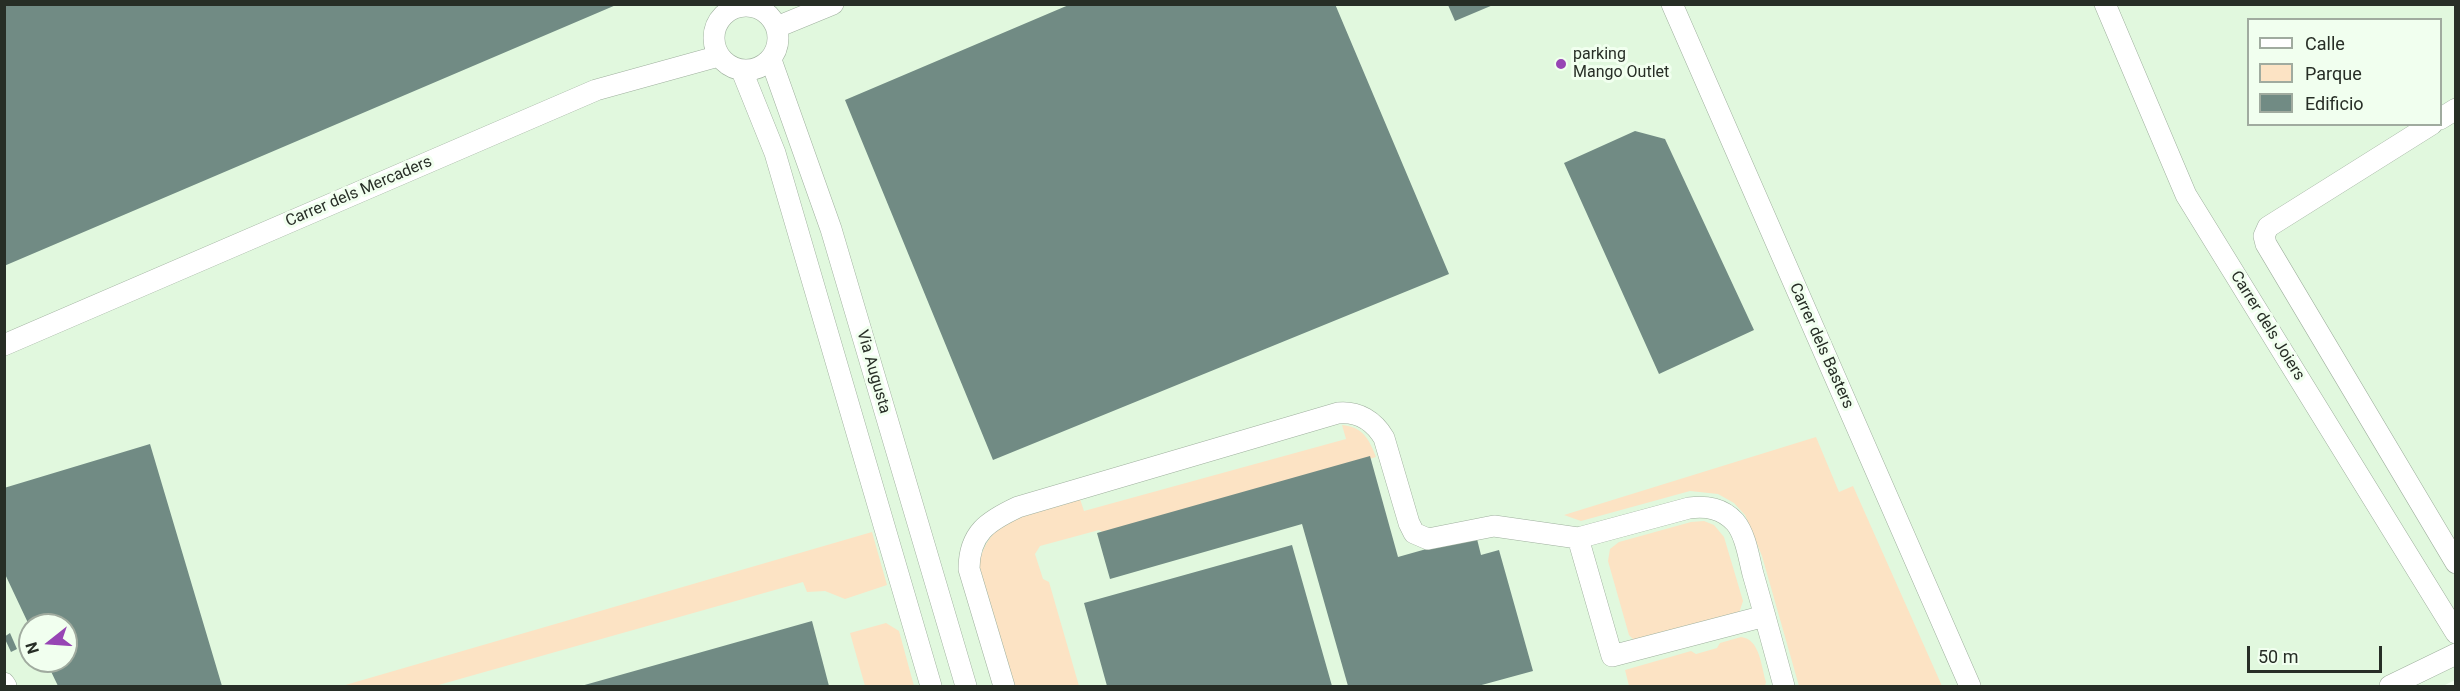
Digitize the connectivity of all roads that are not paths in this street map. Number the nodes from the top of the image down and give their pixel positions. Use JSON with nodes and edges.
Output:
{"nodes":[{"id":1,"x":833,"y":4,"type":"edge"},
{"id":2,"x":1672,"y":4,"type":"edge"},
{"id":3,"x":2104,"y":4,"type":"edge"},
{"id":4,"x":745,"y":5,"type":"edge"},
{"id":5,"x":716,"y":12,"type":"edge"},
{"id":6,"x":777,"y":27,"type":"junction"},
{"id":7,"x":719,"y":56,"type":"junction"},
{"id":8,"x":771,"y":60,"type":"junction"},
{"id":9,"x":742,"y":71,"type":"junction"},
{"id":10,"x":2456,"y":109,"type":"edge"},
{"id":11,"x":2442,"y":118,"type":"edge"},
{"id":12,"x":2429,"y":126,"type":"edge"},
{"id":13,"x":4,"y":345,"type":"edge"},
{"id":14,"x":1578,"y":538,"type":"junction"},
{"id":15,"x":2456,"y":563,"type":"edge"},
{"id":16,"x":1765,"y":616,"type":"junction"},
{"id":17,"x":2456,"y":633,"type":"edge"},
{"id":18,"x":2456,"y":654,"type":"edge"},
{"id":19,"x":931,"y":687,"type":"edge"},
{"id":20,"x":966,"y":687,"type":"edge"},
{"id":21,"x":1004,"y":687,"type":"edge"},
{"id":22,"x":1784,"y":687,"type":"edge"},
{"id":23,"x":1970,"y":687,"type":"edge"},
{"id":24,"x":2390,"y":687,"type":"edge"}],
"edges":[{"from":1,"to":6,"type":"street"},
{"from":2,"to":23,"type":"street","name":"Carrer dels Basters"},
{"from":3,"to":17,"type":"street","name":"Carrer dels Joiers"},
{"from":4,"to":5,"type":"street"},
{"from":4,"to":6,"type":"street"},
{"from":5,"to":7,"type":"street"},
{"from":6,"to":8,"type":"street"},
{"from":7,"to":9,"type":"street"},
{"from":7,"to":13,"type":"street","name":"Carrer dels Mercaders"},
{"from":8,"to":9,"type":"street"},
{"from":8,"to":20,"type":"street","name":"Via Augusta"},
{"from":9,"to":19,"type":"street","name":"Via Augusta"},
{"from":10,"to":11,"type":"street"},
{"from":12,"to":15,"type":"street"},
{"from":14,"to":16,"type":"street"},
{"from":14,"to":16,"type":"street"},
{"from":14,"to":21,"type":"street"},
{"from":16,"to":22,"type":"street"},
{"from":18,"to":24,"type":"street"}]}
